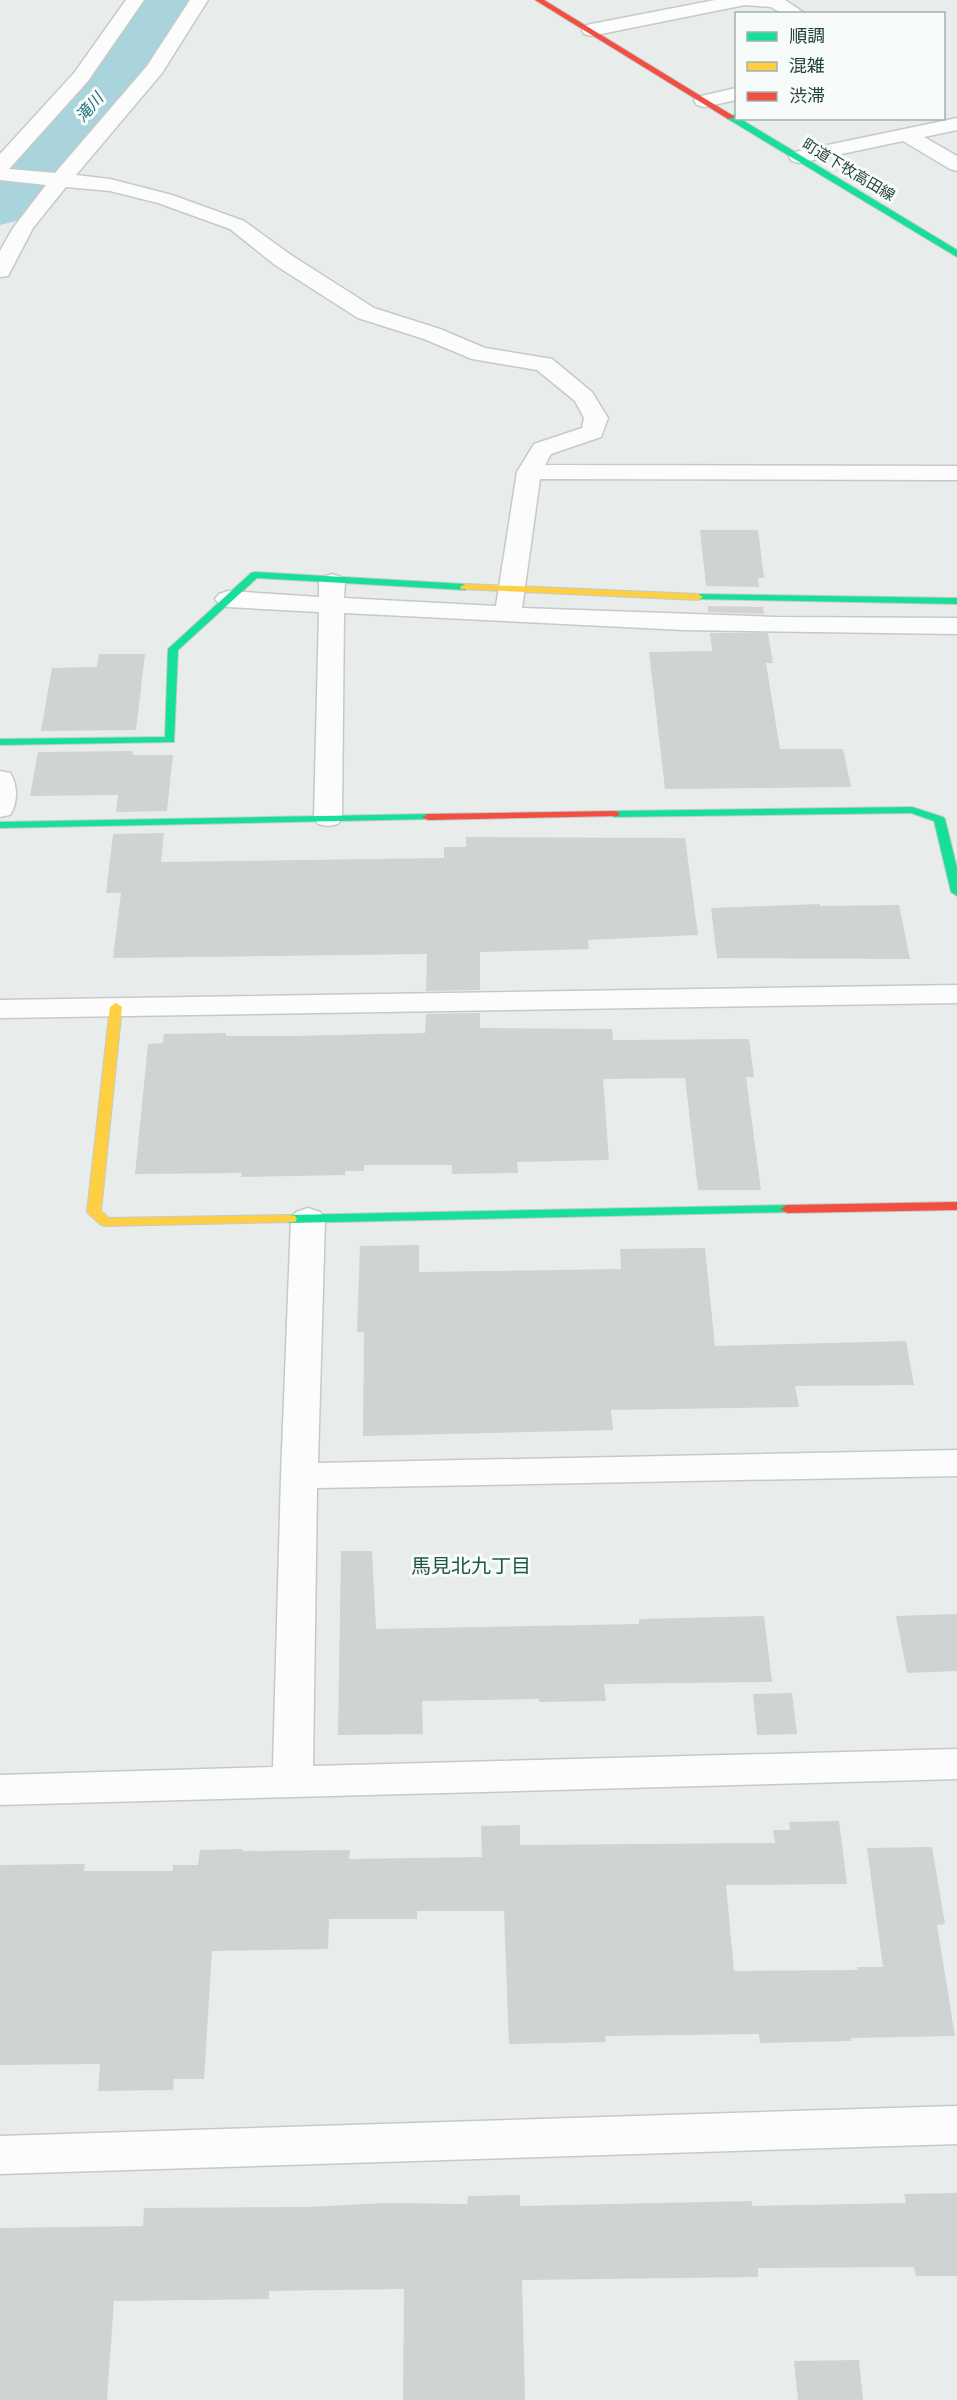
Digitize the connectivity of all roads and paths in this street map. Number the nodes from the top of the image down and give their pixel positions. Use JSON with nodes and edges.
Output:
{"nodes":[{"id":1,"x":135,"y":0,"type":"edge"},
{"id":2,"x":200,"y":0,"type":"edge"},
{"id":3,"x":539,"y":0,"type":"edge"},
{"id":4,"x":745,"y":0,"type":"edge"},
{"id":5,"x":793,"y":12,"type":"edge"},
{"id":6,"x":591,"y":30,"type":"junction"},
{"id":7,"x":735,"y":94,"type":"edge"},
{"id":8,"x":704,"y":101,"type":"junction"},
{"id":9,"x":735,"y":119,"type":"edge"},
{"id":10,"x":736,"y":120,"type":"edge"},
{"id":11,"x":957,"y":124,"type":"edge"},
{"id":12,"x":907,"y":135,"type":"junction"},
{"id":13,"x":799,"y":157,"type":"junction"},
{"id":14,"x":957,"y":165,"type":"edge"},
{"id":15,"x":0,"y":166,"type":"edge"},
{"id":16,"x":0,"y":174,"type":"edge"},
{"id":17,"x":64,"y":180,"type":"junction"},
{"id":18,"x":957,"y":254,"type":"edge"},
{"id":19,"x":0,"y":271,"type":"edge"},
{"id":20,"x":529,"y":472,"type":"junction"},
{"id":21,"x":957,"y":473,"type":"edge"},
{"id":22,"x":512,"y":589,"type":"junction"},
{"id":23,"x":332,"y":592,"type":"junction"},
{"id":24,"x":228,"y":599,"type":"junction"},
{"id":25,"x":957,"y":601,"type":"edge"},
{"id":26,"x":508,"y":615,"type":"junction"},
{"id":27,"x":957,"y":626,"type":"edge"},
{"id":28,"x":0,"y":742,"type":"edge"},
{"id":29,"x":0,"y":779,"type":"edge"},
{"id":30,"x":0,"y":809,"type":"edge"},
{"id":31,"x":328,"y":818,"type":"junction"},
{"id":32,"x":0,"y":825,"type":"edge"},
{"id":33,"x":957,"y":892,"type":"edge"},
{"id":34,"x":957,"y":993,"type":"edge"},
{"id":35,"x":116,"y":1007,"type":"junction"},
{"id":36,"x":0,"y":1009,"type":"edge"},
{"id":37,"x":957,"y":1206,"type":"edge"},
{"id":38,"x":308,"y":1219,"type":"junction"},
{"id":39,"x":957,"y":1463,"type":"edge"},
{"id":40,"x":299,"y":1476,"type":"junction"},
{"id":41,"x":957,"y":1764,"type":"edge"},
{"id":42,"x":293,"y":1781,"type":"junction"},
{"id":43,"x":0,"y":1790,"type":"edge"},
{"id":44,"x":957,"y":2125,"type":"edge"},
{"id":45,"x":0,"y":2155,"type":"edge"}],
"edges":[{"from":1,"to":15,"type":"street"},
{"from":2,"to":17,"type":"street"},
{"from":3,"to":6,"type":"street","name":"町道下牧高田線"},
{"from":4,"to":5,"type":"street"},
{"from":4,"to":6,"type":"street"},
{"from":6,"to":8,"type":"street","name":"町道下牧高田線"},
{"from":7,"to":8,"type":"street"},
{"from":8,"to":9,"type":"street","name":"町道下牧高田線"},
{"from":10,"to":13,"type":"street","name":"町道下牧高田線"},
{"from":11,"to":12,"type":"street"},
{"from":12,"to":13,"type":"street"},
{"from":12,"to":14,"type":"street"},
{"from":13,"to":18,"type":"street","name":"町道下牧高田線"},
{"from":16,"to":17,"type":"street"},
{"from":17,"to":19,"type":"street"},
{"from":17,"to":20,"type":"street"},
{"from":20,"to":21,"type":"street"},
{"from":20,"to":22,"type":"street"},
{"from":22,"to":23,"type":"street"},
{"from":22,"to":25,"type":"street"},
{"from":22,"to":26,"type":"street"},
{"from":23,"to":24,"type":"street"},
{"from":23,"to":24,"type":"street"},
{"from":23,"to":26,"type":"street"},
{"from":23,"to":31,"type":"street"},
{"from":24,"to":28,"type":"street"},
{"from":26,"to":27,"type":"street"},
{"from":29,"to":30,"type":"street"},
{"from":31,"to":32,"type":"street"},
{"from":31,"to":33,"type":"street"},
{"from":34,"to":35,"type":"street"},
{"from":35,"to":36,"type":"street"},
{"from":35,"to":38,"type":"street"},
{"from":37,"to":38,"type":"street"},
{"from":38,"to":40,"type":"street"},
{"from":39,"to":40,"type":"street"},
{"from":40,"to":42,"type":"street"},
{"from":41,"to":42,"type":"street"},
{"from":42,"to":43,"type":"street"},
{"from":44,"to":45,"type":"street"}]}
